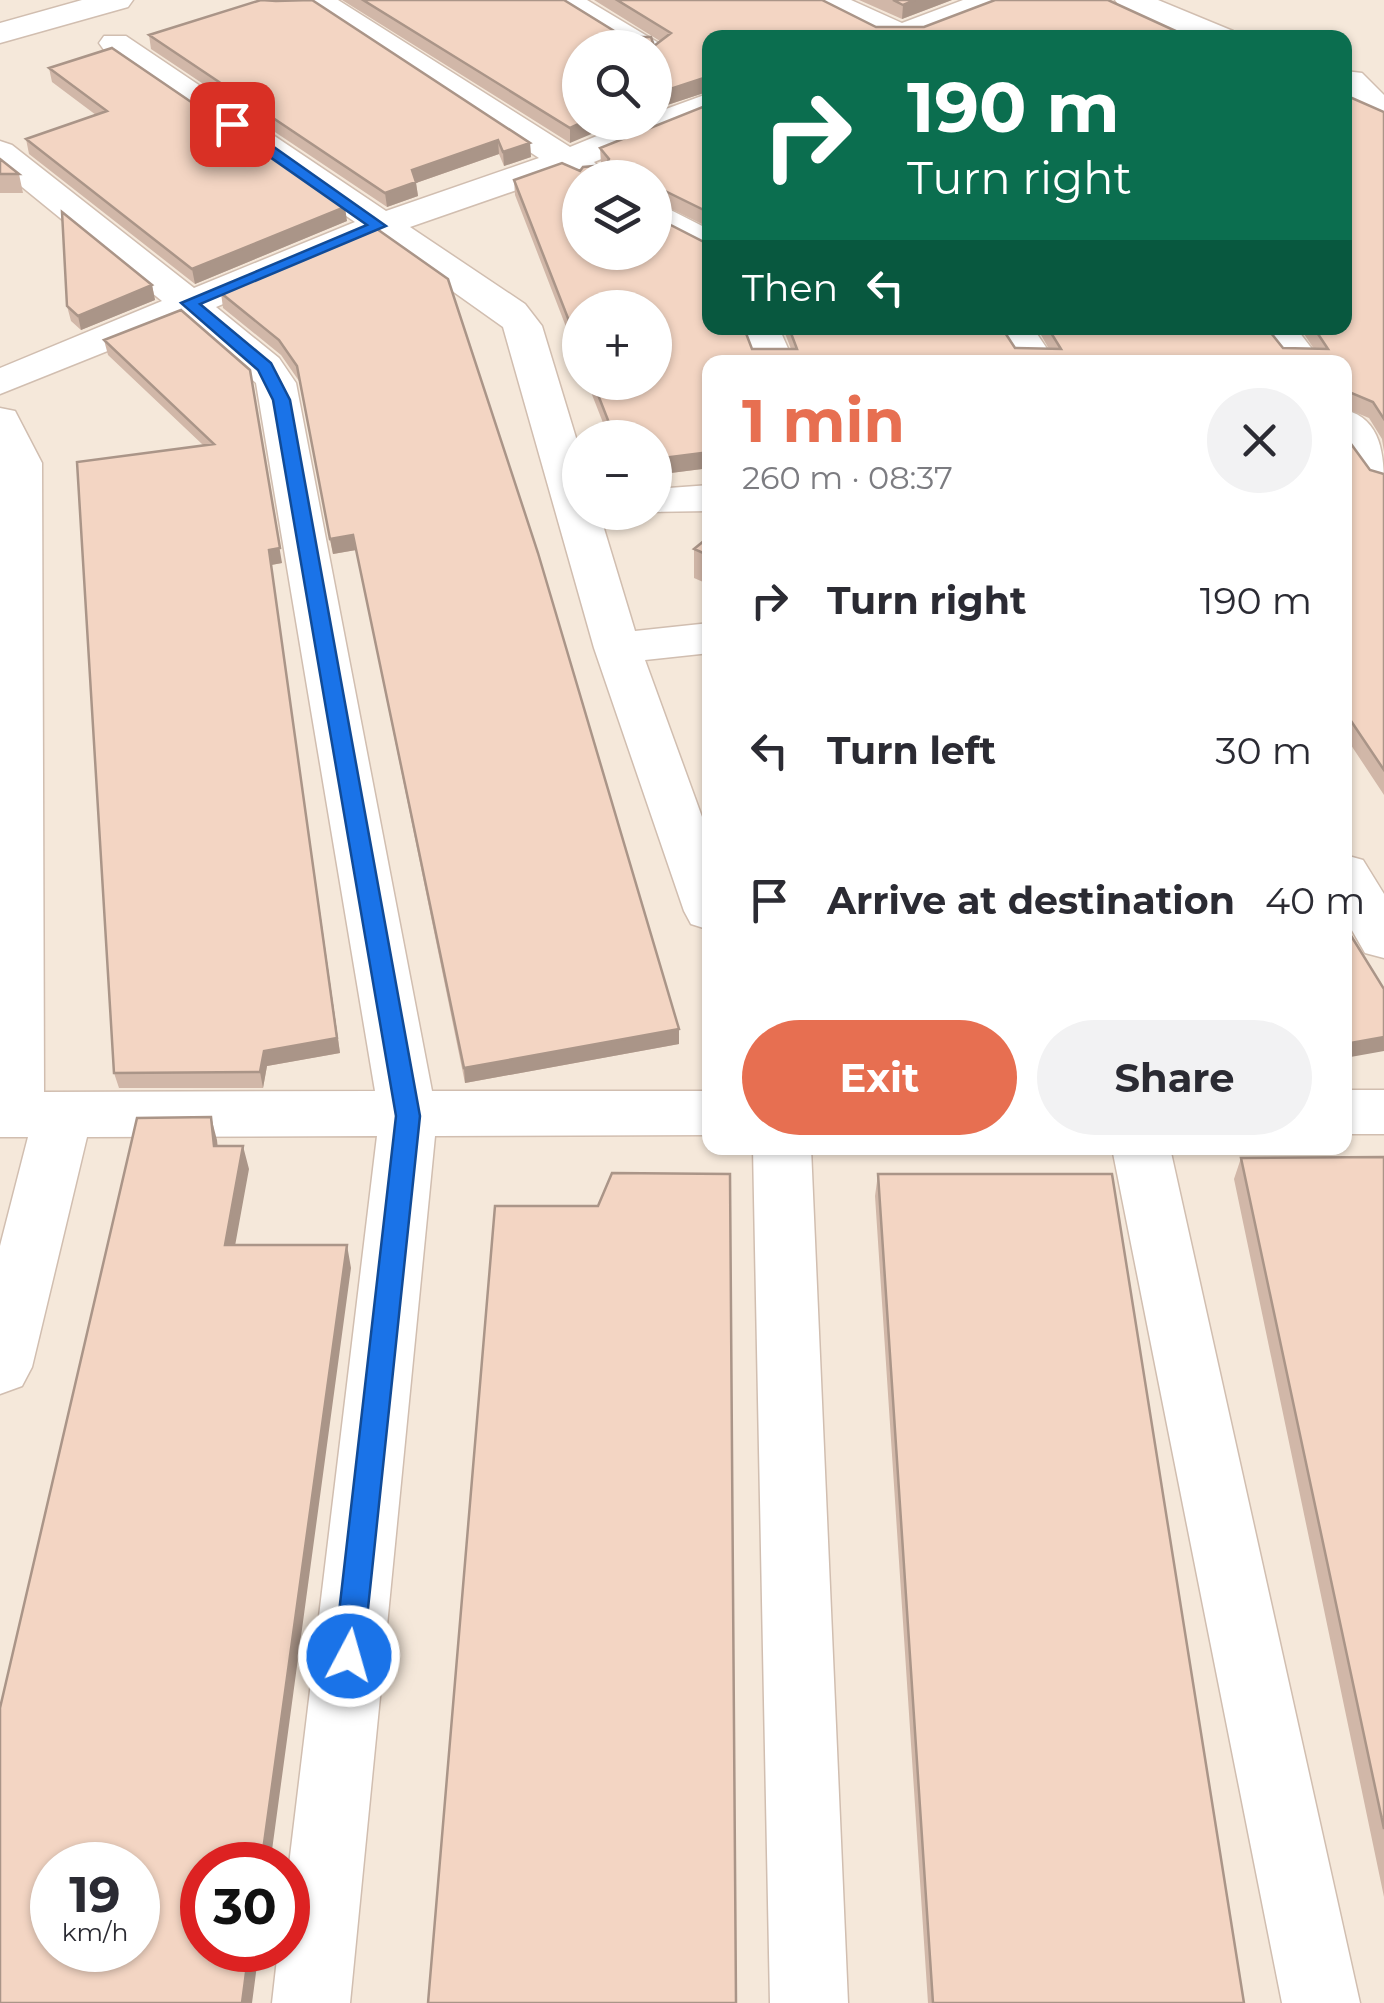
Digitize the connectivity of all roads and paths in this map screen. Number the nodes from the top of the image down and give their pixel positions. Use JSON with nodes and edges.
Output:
{"nodes":[{"id":1,"x":118,"y":0,"type":"edge"},
{"id":2,"x":316,"y":0,"type":"edge"},
{"id":3,"x":564,"y":0,"type":"edge"},
{"id":4,"x":826,"y":0,"type":"edge"},
{"id":5,"x":992,"y":0,"type":"edge"},
{"id":6,"x":1131,"y":0,"type":"edge"},
{"id":7,"x":886,"y":30,"type":"edge"},
{"id":8,"x":917,"y":30,"type":"edge"},
{"id":9,"x":1203,"y":30,"type":"edge"},
{"id":10,"x":0,"y":33,"type":"edge"},
{"id":11,"x":115,"y":43,"type":"dead end"},
{"id":12,"x":684,"y":69,"type":"edge"},
{"id":13,"x":1384,"y":78,"type":"edge"},
{"id":14,"x":1352,"y":80,"type":"edge"},
{"id":15,"x":1352,"y":85,"type":"edge"},
{"id":16,"x":1384,"y":115,"type":"edge"},
{"id":17,"x":0,"y":152,"type":"edge"},
{"id":18,"x":565,"y":160,"type":"edge"},
{"id":19,"x":588,"y":160,"type":"edge"},
{"id":20,"x":562,"y":174,"type":"edge"},
{"id":21,"x":672,"y":223,"type":"edge"},
{"id":22,"x":378,"y":226,"type":"junction"},
{"id":23,"x":702,"y":239,"type":"edge"},
{"id":24,"x":188,"y":303,"type":"junction"},
{"id":25,"x":1281,"y":335,"type":"edge"},
{"id":26,"x":1297,"y":355,"type":"edge"},
{"id":27,"x":0,"y":382,"type":"edge"},
{"id":28,"x":0,"y":420,"type":"edge"},
{"id":29,"x":1352,"y":432,"type":"edge"},
{"id":30,"x":562,"y":457,"type":"edge"},
{"id":31,"x":1384,"y":475,"type":"edge"},
{"id":32,"x":1384,"y":484,"type":"edge"},
{"id":33,"x":1352,"y":489,"type":"edge"},
{"id":34,"x":702,"y":499,"type":"edge"},
{"id":35,"x":672,"y":501,"type":"edge"},
{"id":36,"x":584,"y":530,"type":"edge"},
{"id":37,"x":702,"y":639,"type":"edge"},
{"id":38,"x":617,"y":648,"type":"junction"},
{"id":39,"x":1352,"y":885,"type":"edge"},
{"id":40,"x":702,"y":888,"type":"edge"},
{"id":41,"x":1384,"y":939,"type":"edge"},
{"id":42,"x":1352,"y":1112,"type":"edge"},
{"id":43,"x":1384,"y":1112,"type":"edge"},
{"id":44,"x":702,"y":1113,"type":"edge"},
{"id":45,"x":26,"y":1115,"type":"edge"},
{"id":46,"x":408,"y":1116,"type":"junction"},
{"id":47,"x":782,"y":1155,"type":"edge"},
{"id":48,"x":1143,"y":1155,"type":"edge"},
{"id":49,"x":0,"y":1367,"type":"edge"},
{"id":50,"x":310,"y":2003,"type":"edge"},
{"id":51,"x":809,"y":2003,"type":"edge"},
{"id":52,"x":1322,"y":2003,"type":"edge"}],
"edges":[{"from":1,"to":10,"type":"street"},
{"from":2,"to":18,"type":"street"},
{"from":3,"to":12,"type":"street"},
{"from":4,"to":7,"type":"street"},
{"from":5,"to":8,"type":"street"},
{"from":6,"to":9,"type":"street"},
{"from":11,"to":22,"type":"street"},
{"from":12,"to":19,"type":"street"},
{"from":13,"to":14,"type":"street"},
{"from":15,"to":16,"type":"street"},
{"from":17,"to":24,"type":"street"},
{"from":20,"to":22,"type":"street"},
{"from":21,"to":23,"type":"street"},
{"from":22,"to":24,"type":"street"},
{"from":22,"to":30,"type":"street"},
{"from":24,"to":27,"type":"street"},
{"from":24,"to":46,"type":"street"},
{"from":25,"to":26,"type":"street"},
{"from":28,"to":45,"type":"street"},
{"from":29,"to":31,"type":"street"},
{"from":32,"to":33,"type":"street"},
{"from":34,"to":35,"type":"street"},
{"from":36,"to":38,"type":"street"},
{"from":37,"to":38,"type":"street"},
{"from":38,"to":40,"type":"street"},
{"from":39,"to":41,"type":"street"},
{"from":42,"to":43,"type":"street"},
{"from":44,"to":46,"type":"street"},
{"from":45,"to":46,"type":"street"},
{"from":45,"to":49,"type":"street"},
{"from":46,"to":50,"type":"street"},
{"from":47,"to":51,"type":"street"},
{"from":48,"to":52,"type":"street"}]}
